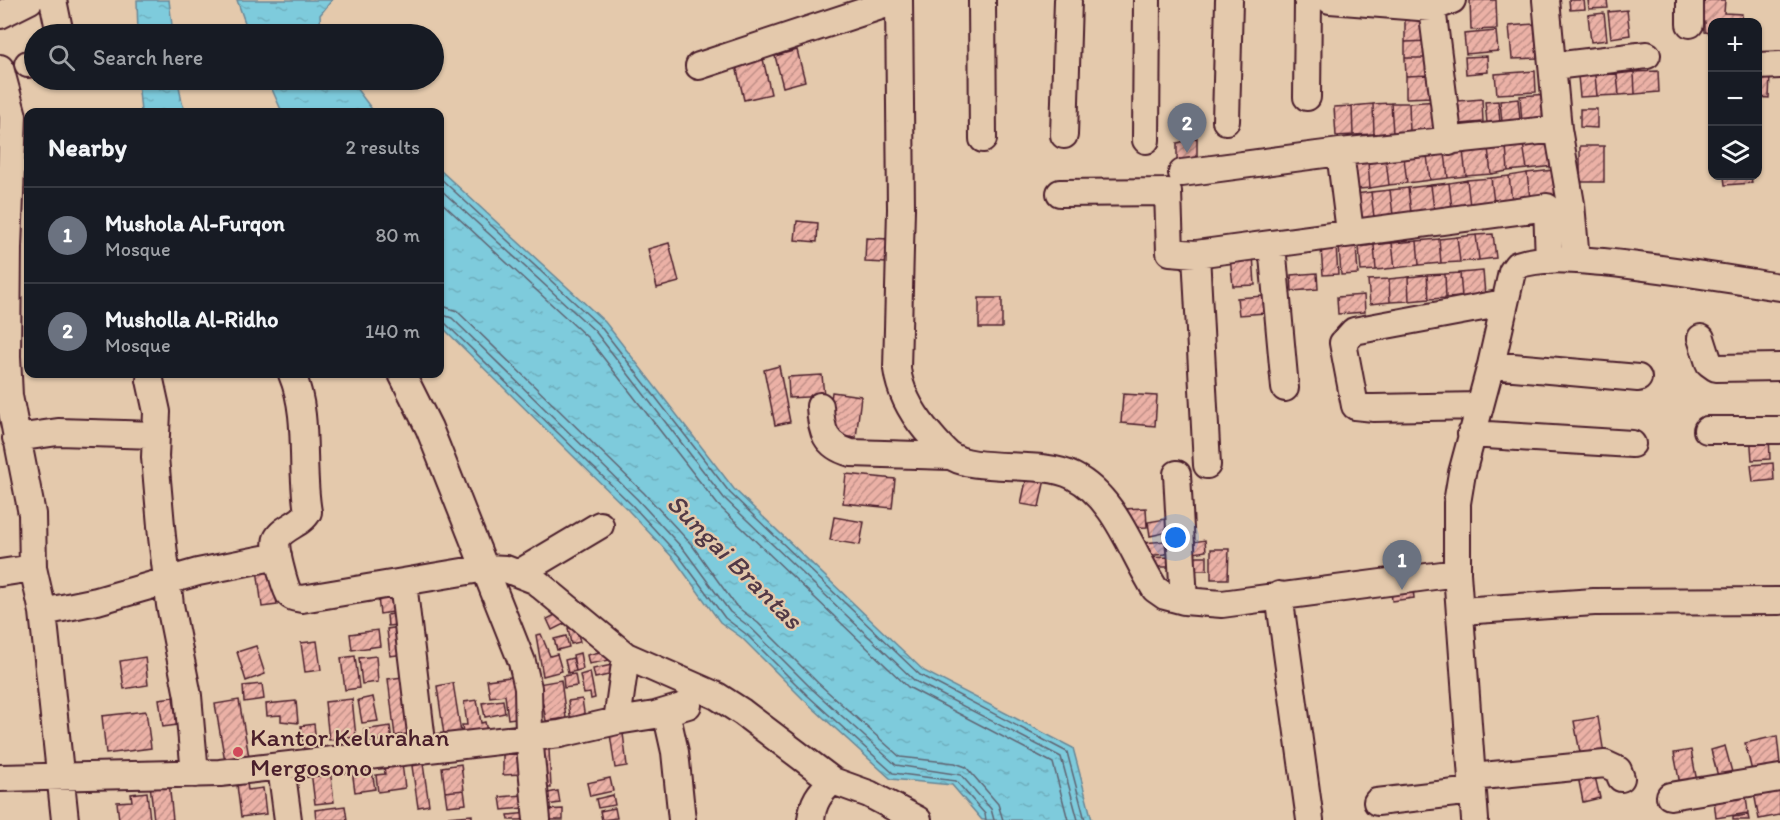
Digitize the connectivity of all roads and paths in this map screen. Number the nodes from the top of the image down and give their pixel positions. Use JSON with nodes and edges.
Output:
{"nodes":[{"id":1,"x":30,"y":0,"type":"edge"},
{"id":2,"x":53,"y":0,"type":"edge"},
{"id":3,"x":899,"y":0,"type":"edge"},
{"id":4,"x":982,"y":0,"type":"edge"},
{"id":5,"x":1068,"y":0,"type":"edge"},
{"id":6,"x":1147,"y":0,"type":"edge"},
{"id":7,"x":1228,"y":0,"type":"edge"},
{"id":8,"x":1308,"y":0,"type":"edge"},
{"id":9,"x":1329,"y":0,"type":"edge"},
{"id":10,"x":1546,"y":0,"type":"edge"},
{"id":11,"x":1442,"y":4,"type":"edge"},
{"id":12,"x":0,"y":15,"type":"edge"},
{"id":13,"x":58,"y":24,"type":"edge"},
{"id":14,"x":1647,"y":55,"type":"dead end"},
{"id":15,"x":1780,"y":65,"type":"edge"},
{"id":16,"x":699,"y":66,"type":"dead end"},
{"id":17,"x":1554,"y":66,"type":"junction"},
{"id":18,"x":1762,"y":66,"type":"edge"},
{"id":19,"x":0,"y":68,"type":"edge"},
{"id":20,"x":1307,"y":97,"type":"dead end"},
{"id":21,"x":1226,"y":121,"type":"dead end"},
{"id":22,"x":1558,"y":129,"type":"junction"},
{"id":23,"x":1064,"y":135,"type":"dead end"},
{"id":24,"x":983,"y":139,"type":"dead end"},
{"id":25,"x":1146,"y":141,"type":"dead end"},
{"id":26,"x":1449,"y":142,"type":"junction"},
{"id":27,"x":1340,"y":152,"type":"junction"},
{"id":28,"x":1182,"y":173,"type":"dead end"},
{"id":29,"x":1060,"y":193,"type":"dead end"},
{"id":30,"x":1559,"y":205,"type":"junction"},
{"id":31,"x":5,"y":206,"type":"edge"},
{"id":32,"x":1350,"y":232,"type":"junction"},
{"id":33,"x":1272,"y":245,"type":"junction"},
{"id":34,"x":1196,"y":254,"type":"junction"},
{"id":35,"x":1549,"y":260,"type":"junction"},
{"id":36,"x":1576,"y":260,"type":"junction"},
{"id":37,"x":1780,"y":287,"type":"edge"},
{"id":38,"x":1504,"y":303,"type":"junction"},
{"id":39,"x":1701,"y":338,"type":"dead end"},
{"id":40,"x":1491,"y":365,"type":"junction"},
{"id":41,"x":1780,"y":367,"type":"edge"},
{"id":42,"x":293,"y":378,"type":"edge"},
{"id":43,"x":404,"y":378,"type":"edge"},
{"id":44,"x":1638,"y":378,"type":"dead end"},
{"id":45,"x":150,"y":380,"type":"dead end"},
{"id":46,"x":1286,"y":388,"type":"dead end"},
{"id":47,"x":5,"y":396,"type":"edge"},
{"id":48,"x":819,"y":406,"type":"dead end"},
{"id":49,"x":1480,"y":406,"type":"junction"},
{"id":50,"x":1707,"y":430,"type":"dead end"},
{"id":51,"x":1780,"y":430,"type":"edge"},
{"id":52,"x":1471,"y":434,"type":"junction"},
{"id":53,"x":156,"y":435,"type":"junction"},
{"id":54,"x":16,"y":438,"type":"junction"},
{"id":55,"x":1632,"y":444,"type":"dead end"},
{"id":56,"x":950,"y":456,"type":"junction"},
{"id":57,"x":1207,"y":465,"type":"dead end"},
{"id":58,"x":1177,"y":474,"type":"dead end"},
{"id":59,"x":600,"y":525,"type":"dead end"},
{"id":60,"x":278,"y":556,"type":"junction"},
{"id":61,"x":33,"y":568,"type":"junction"},
{"id":62,"x":486,"y":568,"type":"junction"},
{"id":63,"x":521,"y":572,"type":"junction"},
{"id":64,"x":0,"y":573,"type":"edge"},
{"id":65,"x":1457,"y":573,"type":"junction"},
{"id":66,"x":168,"y":580,"type":"junction"},
{"id":67,"x":402,"y":583,"type":"junction"},
{"id":68,"x":1279,"y":595,"type":"junction"},
{"id":69,"x":1184,"y":601,"type":"junction"},
{"id":70,"x":1780,"y":601,"type":"edge"},
{"id":71,"x":1461,"y":611,"type":"junction"},
{"id":72,"x":43,"y":612,"type":"junction"},
{"id":73,"x":626,"y":656,"type":"junction"},
{"id":74,"x":617,"y":721,"type":"junction"},
{"id":75,"x":528,"y":736,"type":"junction"},
{"id":76,"x":423,"y":750,"type":"junction"},
{"id":77,"x":281,"y":767,"type":"junction"},
{"id":78,"x":195,"y":774,"type":"junction"},
{"id":79,"x":62,"y":775,"type":"junction"},
{"id":80,"x":0,"y":778,"type":"edge"},
{"id":81,"x":1621,"y":778,"type":"dead end"},
{"id":82,"x":1780,"y":778,"type":"edge"},
{"id":83,"x":833,"y":781,"type":"junction"},
{"id":84,"x":1472,"y":784,"type":"junction"},
{"id":85,"x":869,"y":794,"type":"junction"},
{"id":86,"x":1670,"y":796,"type":"dead end"},
{"id":87,"x":1377,"y":802,"type":"dead end"},
{"id":88,"x":65,"y":820,"type":"edge"},
{"id":89,"x":288,"y":820,"type":"edge"},
{"id":90,"x":537,"y":820,"type":"edge"},
{"id":91,"x":682,"y":820,"type":"edge"},
{"id":92,"x":811,"y":820,"type":"edge"},
{"id":93,"x":870,"y":820,"type":"edge"},
{"id":94,"x":918,"y":820,"type":"edge"},
{"id":95,"x":1310,"y":820,"type":"edge"},
{"id":96,"x":1475,"y":820,"type":"edge"}],
"edges":[{"from":1,"to":12,"type":"street"},
{"from":2,"to":13,"type":"street"},
{"from":3,"to":16,"type":"street"},
{"from":3,"to":56,"type":"street"},
{"from":4,"to":24,"type":"street"},
{"from":5,"to":23,"type":"street"},
{"from":6,"to":25,"type":"street"},
{"from":7,"to":21,"type":"street"},
{"from":8,"to":20,"type":"street"},
{"from":9,"to":11,"type":"street"},
{"from":10,"to":17,"type":"street"},
{"from":11,"to":26,"type":"street"},
{"from":14,"to":17,"type":"street"},
{"from":15,"to":18,"type":"street"},
{"from":17,"to":22,"type":"street"},
{"from":19,"to":31,"type":"street"},
{"from":22,"to":26,"type":"street"},
{"from":22,"to":30,"type":"street"},
{"from":26,"to":27,"type":"street"},
{"from":27,"to":28,"type":"street"},
{"from":27,"to":32,"type":"street"},
{"from":29,"to":34,"type":"street"},
{"from":30,"to":32,"type":"street"},
{"from":30,"to":35,"type":"street"},
{"from":30,"to":36,"type":"street"},
{"from":31,"to":47,"type":"street"},
{"from":32,"to":33,"type":"street"},
{"from":33,"to":34,"type":"street"},
{"from":33,"to":46,"type":"street"},
{"from":34,"to":57,"type":"street"},
{"from":35,"to":36,"type":"street"},
{"from":35,"to":38,"type":"street"},
{"from":36,"to":37,"type":"street"},
{"from":38,"to":40,"type":"street"},
{"from":38,"to":49,"type":"street"},
{"from":39,"to":41,"type":"street"},
{"from":40,"to":44,"type":"street"},
{"from":40,"to":49,"type":"street"},
{"from":42,"to":60,"type":"street"},
{"from":43,"to":62,"type":"street"},
{"from":45,"to":53,"type":"street"},
{"from":47,"to":54,"type":"street"},
{"from":48,"to":56,"type":"street"},
{"from":49,"to":52,"type":"street"},
{"from":50,"to":51,"type":"street"},
{"from":52,"to":55,"type":"street"},
{"from":52,"to":65,"type":"street"},
{"from":53,"to":54,"type":"street"},
{"from":53,"to":66,"type":"street"},
{"from":54,"to":61,"type":"street"},
{"from":56,"to":69,"type":"street"},
{"from":58,"to":69,"type":"street"},
{"from":59,"to":63,"type":"street"},
{"from":60,"to":66,"type":"street"},
{"from":60,"to":67,"type":"street"},
{"from":61,"to":64,"type":"street"},
{"from":61,"to":72,"type":"street"},
{"from":62,"to":63,"type":"street"},
{"from":62,"to":67,"type":"street"},
{"from":62,"to":75,"type":"street"},
{"from":63,"to":73,"type":"street"},
{"from":65,"to":68,"type":"street"},
{"from":65,"to":71,"type":"street"},
{"from":66,"to":72,"type":"street"},
{"from":66,"to":78,"type":"street"},
{"from":67,"to":76,"type":"street"},
{"from":68,"to":69,"type":"street"},
{"from":68,"to":95,"type":"street"},
{"from":70,"to":71,"type":"street"},
{"from":71,"to":84,"type":"street"},
{"from":72,"to":79,"type":"street"},
{"from":73,"to":74,"type":"street"},
{"from":73,"to":83,"type":"street"},
{"from":74,"to":75,"type":"street"},
{"from":74,"to":91,"type":"street"},
{"from":75,"to":76,"type":"street"},
{"from":75,"to":90,"type":"street"},
{"from":76,"to":77,"type":"street"},
{"from":77,"to":78,"type":"street"},
{"from":77,"to":89,"type":"street"},
{"from":78,"to":79,"type":"street"},
{"from":79,"to":80,"type":"street"},
{"from":79,"to":88,"type":"street"},
{"from":81,"to":84,"type":"street"},
{"from":82,"to":86,"type":"street"},
{"from":83,"to":85,"type":"street"},
{"from":83,"to":92,"type":"street"},
{"from":84,"to":87,"type":"street"},
{"from":84,"to":96,"type":"street"},
{"from":85,"to":93,"type":"street"},
{"from":85,"to":94,"type":"street"}]}
